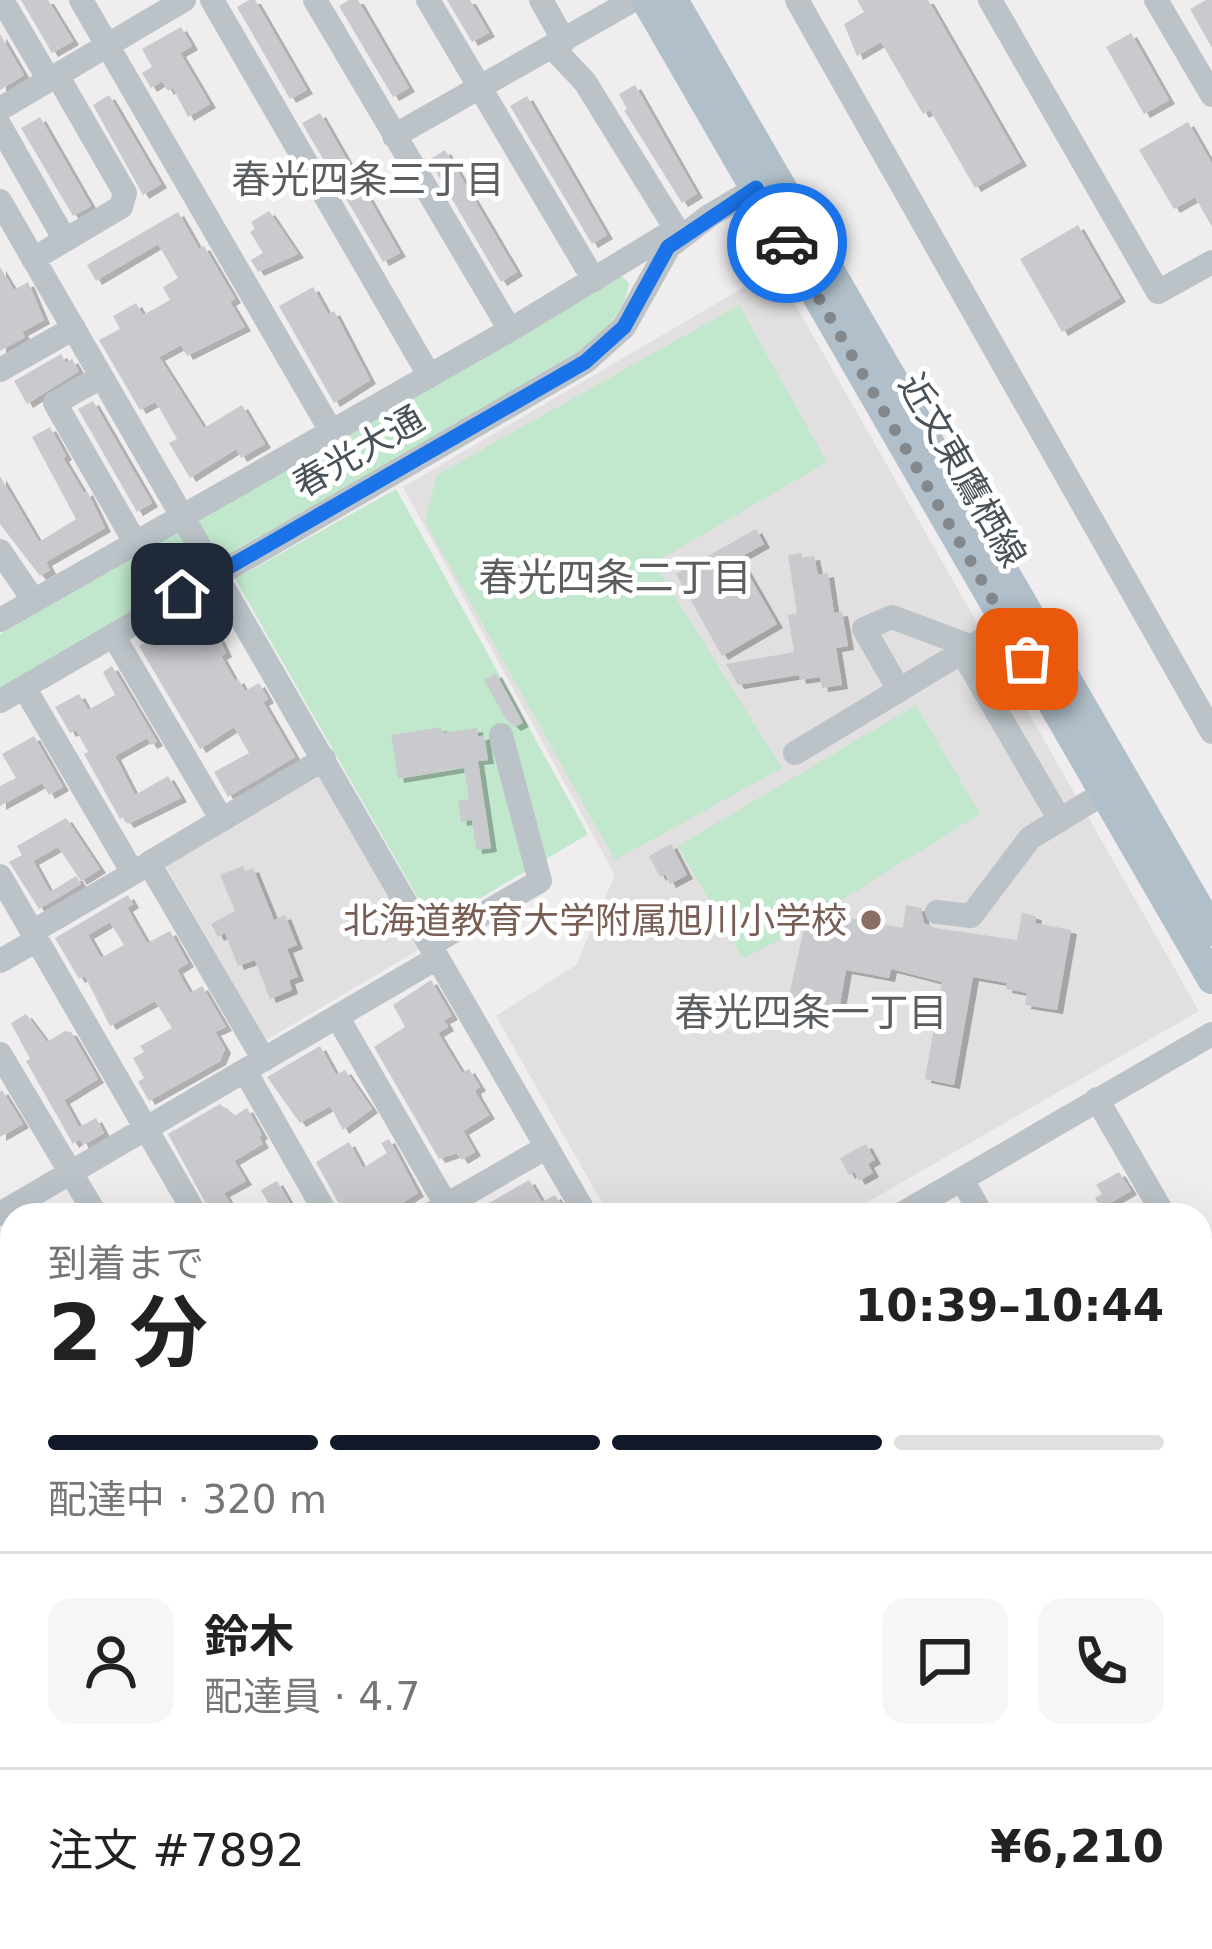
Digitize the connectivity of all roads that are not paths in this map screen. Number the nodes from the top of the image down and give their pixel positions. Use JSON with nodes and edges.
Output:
{"nodes":[{"id":1,"x":2,"y":0,"type":"edge"},
{"id":2,"x":81,"y":0,"type":"edge"},
{"id":3,"x":212,"y":0,"type":"edge"},
{"id":4,"x":315,"y":0,"type":"edge"},
{"id":5,"x":428,"y":0,"type":"edge"},
{"id":6,"x":541,"y":0,"type":"edge"},
{"id":7,"x":633,"y":0,"type":"edge"},
{"id":8,"x":646,"y":0,"type":"edge"},
{"id":9,"x":673,"y":0,"type":"edge"},
{"id":10,"x":797,"y":0,"type":"edge"},
{"id":11,"x":990,"y":0,"type":"edge"},
{"id":12,"x":1156,"y":0,"type":"edge"},
{"id":13,"x":181,"y":1,"type":"edge"},
{"id":14,"x":559,"y":44,"type":"junction"},
{"id":15,"x":108,"y":46,"type":"junction"},
{"id":16,"x":53,"y":78,"type":"junction"},
{"id":17,"x":479,"y":90,"type":"junction"},
{"id":18,"x":1212,"y":95,"type":"edge"},
{"id":19,"x":0,"y":109,"type":"edge"},
{"id":20,"x":0,"y":126,"type":"edge"},
{"id":21,"x":394,"y":136,"type":"junction"},
{"id":22,"x":766,"y":182,"type":"junction"},
{"id":23,"x":0,"y":202,"type":"edge"},
{"id":24,"x":709,"y":216,"type":"junction"},
{"id":25,"x":676,"y":230,"type":"junction"},
{"id":26,"x":65,"y":240,"type":"junction"},
{"id":27,"x":33,"y":259,"type":"junction"},
{"id":28,"x":1212,"y":262,"type":"edge"},
{"id":29,"x":602,"y":275,"type":"junction"},
{"id":30,"x":641,"y":290,"type":"junction"},
{"id":31,"x":74,"y":328,"type":"junction"},
{"id":32,"x":510,"y":330,"type":"junction"},
{"id":33,"x":0,"y":370,"type":"edge"},
{"id":34,"x":429,"y":375,"type":"junction"},
{"id":35,"x":101,"y":377,"type":"junction"},
{"id":36,"x":331,"y":431,"type":"junction"},
{"id":37,"x":182,"y":514,"type":"junction"},
{"id":38,"x":135,"y":542,"type":"junction"},
{"id":39,"x":0,"y":551,"type":"edge"},
{"id":40,"x":217,"y":574,"type":"junction"},
{"id":41,"x":34,"y":601,"type":"junction"},
{"id":42,"x":0,"y":620,"type":"edge"},
{"id":43,"x":1007,"y":625,"type":"junction"},
{"id":44,"x":113,"y":634,"type":"junction"},
{"id":45,"x":967,"y":650,"type":"junction"},
{"id":46,"x":24,"y":687,"type":"junction"},
{"id":47,"x":899,"y":690,"type":"junction"},
{"id":48,"x":0,"y":700,"type":"edge"},
{"id":49,"x":1212,"y":732,"type":"edge"},
{"id":50,"x":501,"y":735,"type":"dead end"},
{"id":51,"x":794,"y":753,"type":"dead end"},
{"id":52,"x":324,"y":759,"type":"junction"},
{"id":53,"x":1104,"y":794,"type":"junction"},
{"id":54,"x":222,"y":820,"type":"junction"},
{"id":55,"x":1060,"y":820,"type":"junction"},
{"id":56,"x":141,"y":868,"type":"junction"},
{"id":57,"x":0,"y":876,"type":"edge"},
{"id":58,"x":937,"y":912,"type":"dead end"},
{"id":59,"x":1212,"y":931,"type":"edge"},
{"id":60,"x":35,"y":936,"type":"junction"},
{"id":61,"x":434,"y":952,"type":"junction"},
{"id":62,"x":0,"y":961,"type":"edge"},
{"id":63,"x":1212,"y":979,"type":"edge"},
{"id":64,"x":338,"y":1018,"type":"junction"},
{"id":65,"x":1212,"y":1034,"type":"edge"},
{"id":66,"x":0,"y":1054,"type":"edge"},
{"id":67,"x":254,"y":1066,"type":"junction"},
{"id":68,"x":1097,"y":1099,"type":"junction"},
{"id":69,"x":146,"y":1130,"type":"junction"},
{"id":70,"x":547,"y":1147,"type":"junction"},
{"id":71,"x":72,"y":1173,"type":"junction"},
{"id":72,"x":962,"y":1180,"type":"junction"},
{"id":73,"x":19,"y":1203,"type":"edge"},
{"id":74,"x":89,"y":1203,"type":"edge"},
{"id":75,"x":189,"y":1203,"type":"edge"},
{"id":76,"x":321,"y":1203,"type":"edge"},
{"id":77,"x":437,"y":1203,"type":"edge"},
{"id":78,"x":457,"y":1203,"type":"edge"},
{"id":79,"x":579,"y":1203,"type":"edge"},
{"id":80,"x":921,"y":1203,"type":"edge"},
{"id":81,"x":975,"y":1203,"type":"edge"},
{"id":82,"x":1157,"y":1203,"type":"edge"}],
"edges":[{"from":1,"to":16,"type":"street"},
{"from":2,"to":15,"type":"street"},
{"from":3,"to":34,"type":"street"},
{"from":4,"to":21,"type":"street"},
{"from":5,"to":17,"type":"street"},
{"from":6,"to":14,"type":"street"},
{"from":7,"to":14,"type":"street"},
{"from":8,"to":22,"type":"main road","name":"近文東鷹栖線"},
{"from":9,"to":22,"type":"main road","name":"近文東鷹栖線"},
{"from":10,"to":49,"type":"street"},
{"from":11,"to":28,"type":"street"},
{"from":12,"to":18,"type":"street"},
{"from":13,"to":15,"type":"street"},
{"from":14,"to":17,"type":"street"},
{"from":14,"to":25,"type":"street"},
{"from":15,"to":16,"type":"street"},
{"from":15,"to":36,"type":"street"},
{"from":16,"to":19,"type":"street"},
{"from":16,"to":26,"type":"street"},
{"from":17,"to":21,"type":"street"},
{"from":17,"to":29,"type":"street"},
{"from":20,"to":26,"type":"street"},
{"from":21,"to":32,"type":"street"},
{"from":22,"to":24,"type":"street","name":"春光大通"},
{"from":22,"to":43,"type":"main road","name":"近文東鷹栖線"},
{"from":22,"to":59,"type":"main road","name":"近文東鷹栖線"},
{"from":23,"to":27,"type":"street"},
{"from":24,"to":25,"type":"street","name":"春光大通"},
{"from":24,"to":30,"type":"street","name":"春光大通"},
{"from":25,"to":29,"type":"street","name":"春光大通"},
{"from":26,"to":27,"type":"street"},
{"from":27,"to":31,"type":"street"},
{"from":29,"to":30,"type":"street"},
{"from":29,"to":32,"type":"street","name":"春光大通"},
{"from":30,"to":40,"type":"street","name":"春光大通"},
{"from":31,"to":33,"type":"street"},
{"from":31,"to":35,"type":"street"},
{"from":32,"to":34,"type":"street","name":"春光大通"},
{"from":34,"to":36,"type":"street","name":"春光大通"},
{"from":35,"to":37,"type":"street"},
{"from":35,"to":38,"type":"street"},
{"from":36,"to":37,"type":"street","name":"春光大通"},
{"from":37,"to":38,"type":"street","name":"春光大通"},
{"from":37,"to":40,"type":"street"},
{"from":38,"to":41,"type":"street","name":"春光大通"},
{"from":39,"to":41,"type":"street"},
{"from":40,"to":44,"type":"street","name":"春光大通"},
{"from":40,"to":52,"type":"street"},
{"from":41,"to":42,"type":"street","name":"春光大通"},
{"from":43,"to":45,"type":"street"},
{"from":43,"to":53,"type":"main road","name":"近文東鷹栖線"},
{"from":44,"to":46,"type":"street","name":"春光大通"},
{"from":44,"to":54,"type":"street"},
{"from":45,"to":47,"type":"street"},
{"from":45,"to":47,"type":"street"},
{"from":45,"to":55,"type":"street"},
{"from":46,"to":48,"type":"street","name":"春光大通"},
{"from":46,"to":56,"type":"street"},
{"from":47,"to":51,"type":"street"},
{"from":50,"to":61,"type":"street"},
{"from":52,"to":54,"type":"street"},
{"from":52,"to":61,"type":"street"},
{"from":53,"to":55,"type":"street"},
{"from":53,"to":63,"type":"main road","name":"近文東鷹栖線"},
{"from":54,"to":56,"type":"street"},
{"from":55,"to":58,"type":"street"},
{"from":56,"to":60,"type":"street"},
{"from":56,"to":67,"type":"street"},
{"from":57,"to":60,"type":"street"},
{"from":60,"to":62,"type":"street"},
{"from":60,"to":69,"type":"street"},
{"from":61,"to":64,"type":"street"},
{"from":61,"to":70,"type":"street"},
{"from":64,"to":67,"type":"street"},
{"from":64,"to":77,"type":"street"},
{"from":65,"to":68,"type":"street"},
{"from":66,"to":71,"type":"street"},
{"from":67,"to":69,"type":"street"},
{"from":67,"to":76,"type":"street"},
{"from":68,"to":72,"type":"street"},
{"from":68,"to":82,"type":"street"},
{"from":69,"to":71,"type":"street"},
{"from":69,"to":75,"type":"street"},
{"from":70,"to":78,"type":"street"},
{"from":70,"to":79,"type":"street"},
{"from":71,"to":73,"type":"street"},
{"from":71,"to":74,"type":"street"},
{"from":72,"to":80,"type":"street"},
{"from":72,"to":81,"type":"street"}]}
